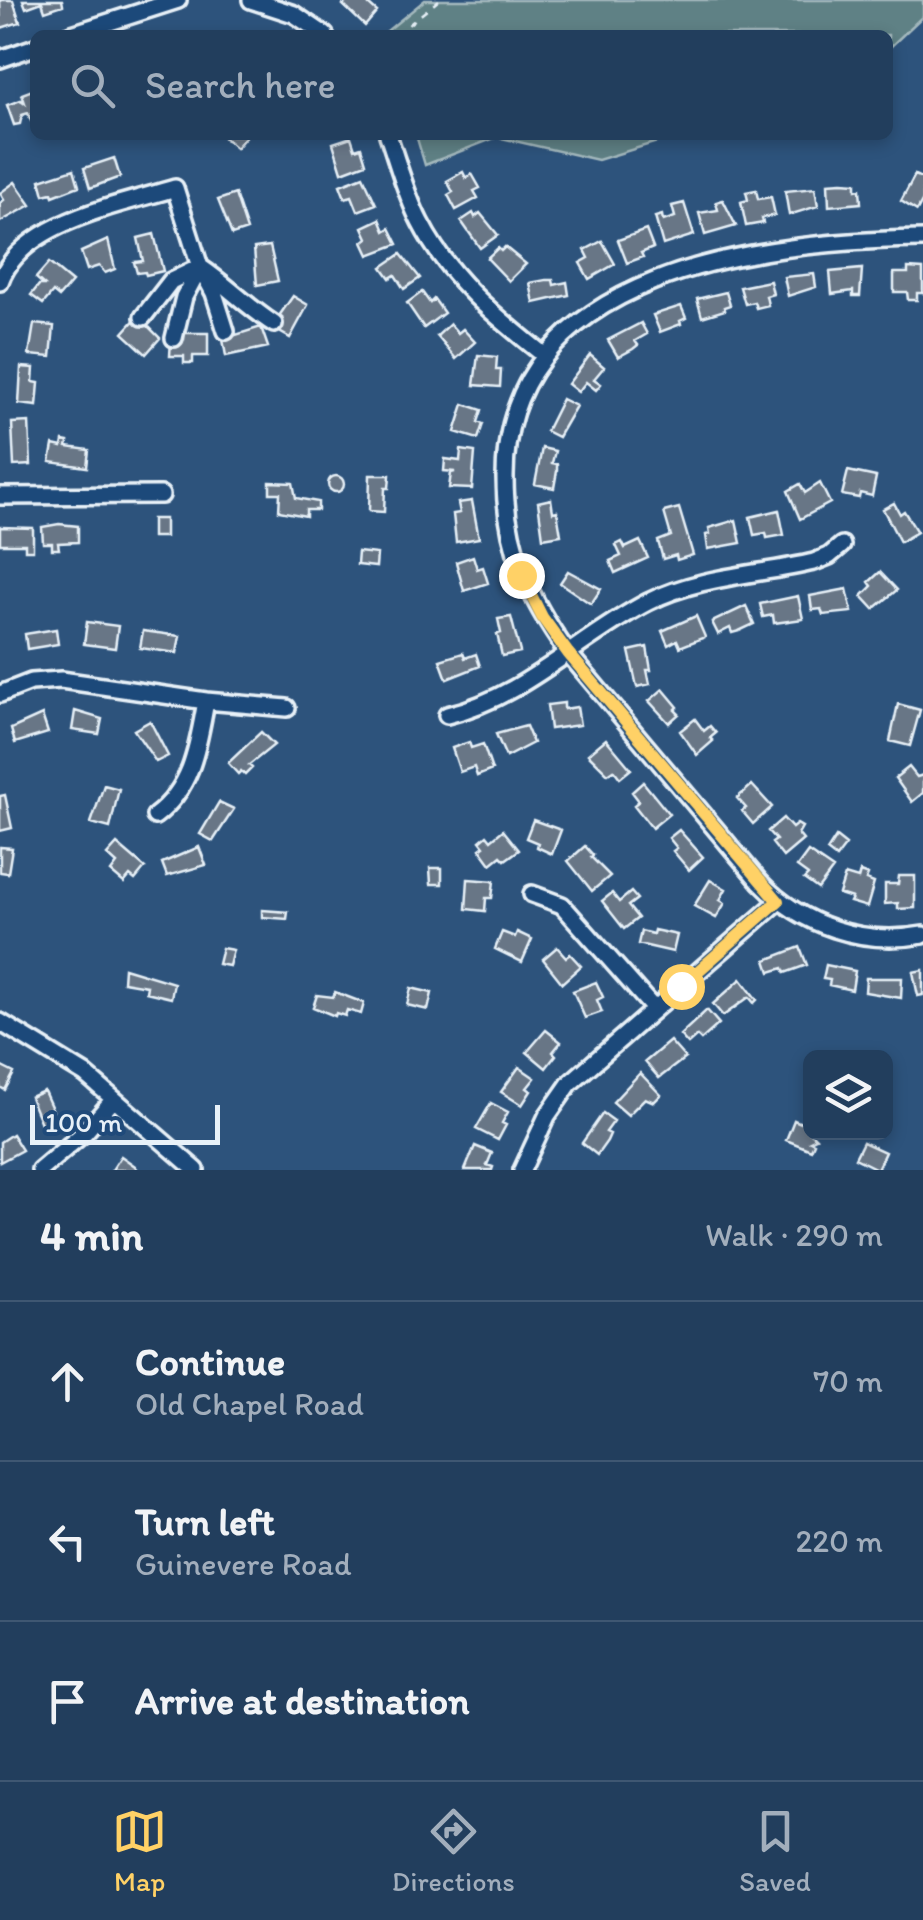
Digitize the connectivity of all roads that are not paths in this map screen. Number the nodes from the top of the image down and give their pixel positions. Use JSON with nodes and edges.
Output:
{"nodes":[{"id":1,"x":178,"y":0,"type":"edge"},
{"id":2,"x":251,"y":0,"type":"edge"},
{"id":3,"x":85,"y":30,"type":"edge"},
{"id":4,"x":318,"y":30,"type":"edge"},
{"id":5,"x":30,"y":48,"type":"edge"},
{"id":6,"x":0,"y":58,"type":"edge"},
{"id":7,"x":390,"y":140,"type":"edge"},
{"id":8,"x":923,"y":239,"type":"edge"},
{"id":9,"x":200,"y":267,"type":"junction"},
{"id":10,"x":0,"y":282,"type":"edge"},
{"id":11,"x":143,"y":317,"type":"dead end"},
{"id":12,"x":274,"y":324,"type":"dead end"},
{"id":13,"x":226,"y":331,"type":"dead end"},
{"id":14,"x":174,"y":338,"type":"dead end"},
{"id":15,"x":545,"y":356,"type":"junction"},
{"id":16,"x":161,"y":495,"type":"dead end"},
{"id":17,"x":0,"y":496,"type":"edge"},
{"id":18,"x":842,"y":544,"type":"dead end"},
{"id":19,"x":568,"y":653,"type":"junction"},
{"id":20,"x":0,"y":694,"type":"edge"},
{"id":21,"x":206,"y":702,"type":"junction"},
{"id":22,"x":287,"y":708,"type":"dead end"},
{"id":23,"x":446,"y":716,"type":"dead end"},
{"id":24,"x":155,"y":816,"type":"dead end"},
{"id":25,"x":532,"y":894,"type":"dead end"},
{"id":26,"x":778,"y":901,"type":"junction"},
{"id":27,"x":923,"y":935,"type":"edge"},
{"id":28,"x":654,"y":1009,"type":"junction"},
{"id":29,"x":0,"y":1022,"type":"edge"},
{"id":30,"x":114,"y":1099,"type":"junction"},
{"id":31,"x":40,"y":1170,"type":"edge"},
{"id":32,"x":196,"y":1170,"type":"edge"},
{"id":33,"x":522,"y":1170,"type":"edge"}],
"edges":[{"from":1,"to":3,"type":"street"},
{"from":2,"to":4,"type":"street"},
{"from":5,"to":6,"type":"street"},
{"from":7,"to":15,"type":"street"},
{"from":8,"to":15,"type":"street"},
{"from":9,"to":10,"type":"street"},
{"from":9,"to":11,"type":"street"},
{"from":9,"to":12,"type":"street"},
{"from":9,"to":13,"type":"street"},
{"from":9,"to":14,"type":"street"},
{"from":15,"to":19,"type":"street"},
{"from":16,"to":17,"type":"street"},
{"from":18,"to":19,"type":"street"},
{"from":19,"to":23,"type":"street"},
{"from":19,"to":26,"type":"street"},
{"from":20,"to":21,"type":"street"},
{"from":21,"to":22,"type":"street"},
{"from":21,"to":24,"type":"street"},
{"from":25,"to":28,"type":"street"},
{"from":26,"to":27,"type":"street"},
{"from":26,"to":28,"type":"street"},
{"from":28,"to":33,"type":"street"},
{"from":29,"to":30,"type":"street"},
{"from":30,"to":31,"type":"street"},
{"from":30,"to":32,"type":"street"}]}
